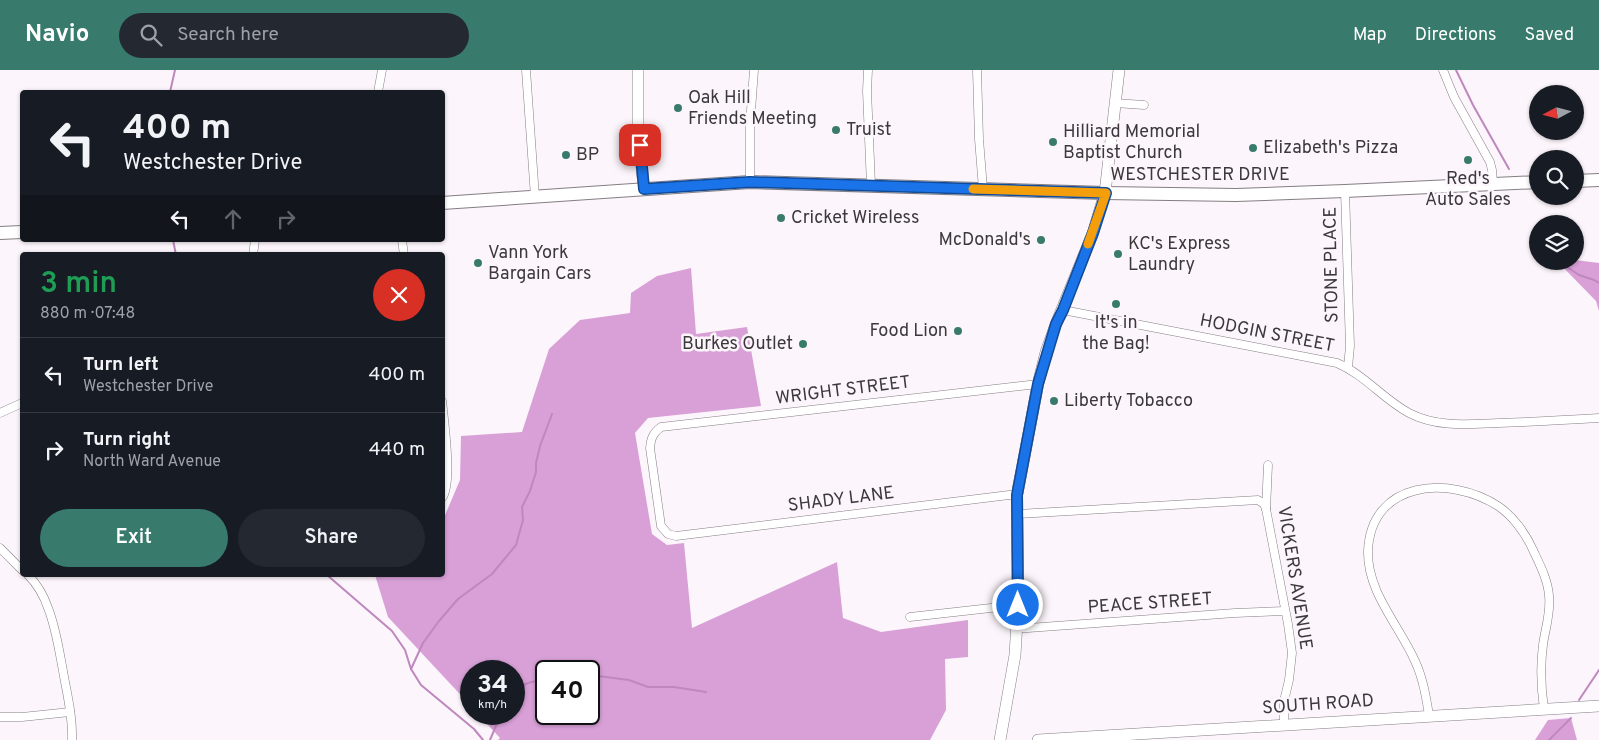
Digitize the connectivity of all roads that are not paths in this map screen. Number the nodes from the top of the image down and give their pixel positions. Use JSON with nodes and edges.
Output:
{"nodes":[{"id":1,"x":382,"y":70,"type":"edge"},
{"id":2,"x":526,"y":70,"type":"edge"},
{"id":3,"x":638,"y":70,"type":"edge"},
{"id":4,"x":754,"y":70,"type":"edge"},
{"id":5,"x":868,"y":70,"type":"edge"},
{"id":6,"x":977,"y":70,"type":"edge"},
{"id":7,"x":1119,"y":70,"type":"edge"},
{"id":8,"x":1443,"y":70,"type":"edge"},
{"id":9,"x":378,"y":90,"type":"edge"},
{"id":10,"x":1115,"y":103,"type":"junction"},
{"id":11,"x":1144,"y":105,"type":"dead end"},
{"id":12,"x":1599,"y":180,"type":"edge"},
{"id":13,"x":1584,"y":181,"type":"edge"},
{"id":14,"x":750,"y":182,"type":"junction"},
{"id":15,"x":1529,"y":182,"type":"edge"},
{"id":16,"x":1493,"y":183,"type":"junction"},
{"id":17,"x":871,"y":185,"type":"junction"},
{"id":18,"x":644,"y":189,"type":"junction"},
{"id":19,"x":983,"y":189,"type":"junction"},
{"id":20,"x":1345,"y":191,"type":"junction"},
{"id":21,"x":1106,"y":193,"type":"junction"},
{"id":22,"x":535,"y":196,"type":"junction"},
{"id":23,"x":445,"y":203,"type":"edge"},
{"id":24,"x":20,"y":232,"type":"edge"},
{"id":25,"x":0,"y":233,"type":"edge"},
{"id":26,"x":1063,"y":310,"type":"junction"},
{"id":27,"x":1348,"y":367,"type":"junction"},
{"id":28,"x":1038,"y":384,"type":"junction"},
{"id":29,"x":20,"y":404,"type":"edge"},
{"id":30,"x":0,"y":413,"type":"edge"},
{"id":31,"x":1599,"y":418,"type":"edge"},
{"id":32,"x":445,"y":440,"type":"edge"},
{"id":33,"x":1268,"y":465,"type":"dead end"},
{"id":34,"x":445,"y":495,"type":"edge"},
{"id":35,"x":1017,"y":495,"type":"junction"},
{"id":36,"x":1266,"y":509,"type":"junction"},
{"id":37,"x":1018,"y":514,"type":"junction"},
{"id":38,"x":668,"y":534,"type":"joint"},
{"id":39,"x":0,"y":549,"type":"edge"},
{"id":40,"x":20,"y":568,"type":"edge"},
{"id":41,"x":30,"y":577,"type":"edge"},
{"id":42,"x":1018,"y":605,"type":"junction"},
{"id":43,"x":1285,"y":611,"type":"junction"},
{"id":44,"x":910,"y":617,"type":"dead end"},
{"id":45,"x":1017,"y":628,"type":"junction"},
{"id":46,"x":1599,"y":706,"type":"edge"},
{"id":47,"x":1544,"y":709,"type":"junction"},
{"id":48,"x":70,"y":712,"type":"junction"},
{"id":49,"x":0,"y":716,"type":"edge"},
{"id":50,"x":1429,"y":716,"type":"junction"},
{"id":51,"x":1284,"y":725,"type":"junction"},
{"id":52,"x":72,"y":740,"type":"edge"},
{"id":53,"x":1000,"y":740,"type":"edge"},
{"id":54,"x":1038,"y":740,"type":"edge"}],
"edges":[{"from":1,"to":9,"type":"street"},
{"from":2,"to":22,"type":"street"},
{"from":3,"to":18,"type":"street"},
{"from":4,"to":14,"type":"street"},
{"from":5,"to":17,"type":"street"},
{"from":6,"to":19,"type":"street"},
{"from":7,"to":10,"type":"street"},
{"from":8,"to":16,"type":"street"},
{"from":10,"to":11,"type":"street"},
{"from":10,"to":21,"type":"street"},
{"from":12,"to":13,"type":"main road"},
{"from":14,"to":17,"type":"main road","name":"WESTCHESTER DRIVE"},
{"from":14,"to":18,"type":"main road","name":"WESTCHESTER DRIVE"},
{"from":15,"to":16,"type":"main road","name":"WESTCHESTER DRIVE"},
{"from":16,"to":20,"type":"main road","name":"WESTCHESTER DRIVE"},
{"from":17,"to":19,"type":"main road","name":"WESTCHESTER DRIVE"},
{"from":18,"to":22,"type":"main road","name":"WESTCHESTER DRIVE"},
{"from":19,"to":21,"type":"main road","name":"WESTCHESTER DRIVE"},
{"from":20,"to":21,"type":"main road","name":"WESTCHESTER DRIVE"},
{"from":20,"to":27,"type":"street","name":"STONE PLACE"},
{"from":21,"to":26,"type":"street"},
{"from":22,"to":23,"type":"main road","name":"WESTCHESTER DRIVE"},
{"from":24,"to":25,"type":"main road"},
{"from":26,"to":27,"type":"street","name":"HODGIN STREET"},
{"from":26,"to":28,"type":"street"},
{"from":27,"to":31,"type":"street","name":"HODGIN STREET"},
{"from":28,"to":35,"type":"street"},
{"from":28,"to":38,"type":"street","name":"WRIGHT STREET"},
{"from":29,"to":30,"type":"street"},
{"from":32,"to":34,"type":"street"},
{"from":33,"to":36,"type":"street","name":"VICKERS AVENUE"},
{"from":35,"to":37,"type":"street"},
{"from":35,"to":38,"type":"street","name":"SHADY LANE"},
{"from":36,"to":37,"type":"street"},
{"from":36,"to":43,"type":"street","name":"VICKERS AVENUE"},
{"from":37,"to":42,"type":"street"},
{"from":39,"to":40,"type":"street"},
{"from":41,"to":48,"type":"street"},
{"from":42,"to":44,"type":"street"},
{"from":42,"to":45,"type":"street"},
{"from":43,"to":45,"type":"street","name":"PEACE STREET"},
{"from":43,"to":51,"type":"street","name":"VICKERS AVENUE"},
{"from":45,"to":53,"type":"street"},
{"from":46,"to":47,"type":"street","name":"SOUTH ROAD"},
{"from":47,"to":50,"type":"street","name":"SOUTH ROAD"},
{"from":47,"to":50,"type":"street"},
{"from":48,"to":49,"type":"street"},
{"from":48,"to":52,"type":"street"},
{"from":50,"to":51,"type":"street","name":"SOUTH ROAD"},
{"from":51,"to":54,"type":"street","name":"SOUTH ROAD"}]}
